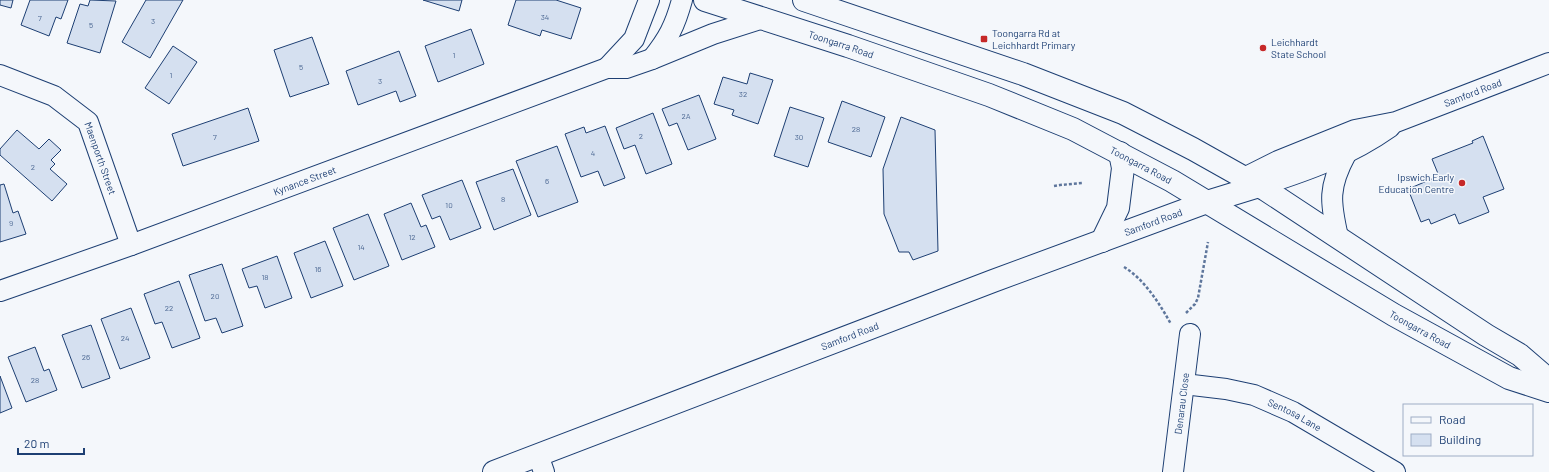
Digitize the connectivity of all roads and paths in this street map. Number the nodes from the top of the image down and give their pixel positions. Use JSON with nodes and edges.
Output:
{"nodes":[{"id":1,"x":649,"y":0,"type":"edge"},
{"id":2,"x":682,"y":0,"type":"edge"},
{"id":3,"x":704,"y":0,"type":"edge"},
{"id":4,"x":804,"y":0,"type":"edge"},
{"id":5,"x":763,"y":18,"type":"junction"},
{"id":6,"x":652,"y":59,"type":"junction"},
{"id":7,"x":1549,"y":63,"type":"edge"},
{"id":8,"x":607,"y":68,"type":"junction"},
{"id":9,"x":0,"y":75,"type":"edge"},
{"id":10,"x":1396,"y":122,"type":"junction"},
{"id":11,"x":1120,"y":152,"type":"junction"},
{"id":12,"x":1346,"y":154,"type":"junction"},
{"id":13,"x":1251,"y":182,"type":"junction"},
{"id":14,"x":1082,"y":184,"type":"dead end"},
{"id":15,"x":1054,"y":186,"type":"dead end"},
{"id":16,"x":1207,"y":202,"type":"junction"},
{"id":17,"x":1338,"y":237,"type":"junction"},
{"id":18,"x":1102,"y":241,"type":"junction"},
{"id":19,"x":1208,"y":242,"type":"dead end"},
{"id":20,"x":131,"y":245,"type":"junction"},
{"id":21,"x":1124,"y":267,"type":"dead end"},
{"id":22,"x":0,"y":291,"type":"edge"},
{"id":23,"x":1184,"y":315,"type":"dead end"},
{"id":24,"x":1183,"y":328,"type":"joint"},
{"id":25,"x":1549,"y":380,"type":"edge"},
{"id":26,"x":1184,"y":384,"type":"junction"},
{"id":27,"x":1549,"y":391,"type":"edge"},
{"id":28,"x":541,"y":463,"type":"edge"},
{"id":29,"x":506,"y":470,"type":"edge"},
{"id":30,"x":1173,"y":472,"type":"edge"},
{"id":31,"x":1395,"y":472,"type":"edge"}],
"edges":[{"from":1,"to":8,"type":"street"},
{"from":2,"to":6,"type":"street"},
{"from":3,"to":5,"type":"main road","name":"Toongarra Road"},
{"from":4,"to":13,"type":"main road"},
{"from":5,"to":6,"type":"street"},
{"from":5,"to":11,"type":"main road","name":"Toongarra Road"},
{"from":6,"to":8,"type":"street"},
{"from":7,"to":10,"type":"street","name":"Samford Road"},
{"from":8,"to":20,"type":"street","name":"Kynance Street"},
{"from":9,"to":20,"type":"street","name":"Maenporth Street"},
{"from":10,"to":12,"type":"street","name":"Samford Road"},
{"from":10,"to":13,"type":"street","name":"Samford Road"},
{"from":11,"to":16,"type":"main road","name":"Toongarra Road"},
{"from":11,"to":18,"type":"main road"},
{"from":12,"to":13,"type":"street","name":"Samford Road"},
{"from":12,"to":17,"type":"street"},
{"from":13,"to":16,"type":"main road","name":"Samford Road"},
{"from":13,"to":17,"type":"main road"},
{"from":14,"to":15,"type":"path"},
{"from":16,"to":18,"type":"main road","name":"Samford Road"},
{"from":16,"to":27,"type":"main road","name":"Toongarra Road"},
{"from":17,"to":25,"type":"main road"},
{"from":18,"to":28,"type":"main road","name":"Samford Road"},
{"from":19,"to":23,"type":"path"},
{"from":20,"to":22,"type":"street","name":"Kynance Street"},
{"from":21,"to":24,"type":"path"},
{"from":24,"to":26,"type":"street","name":"Denarau Close"},
{"from":26,"to":30,"type":"street","name":"Denarau Close"},
{"from":26,"to":31,"type":"street","name":"Sentosa Lane"},
{"from":28,"to":29,"type":"main road","name":"Samford Road"}]}
